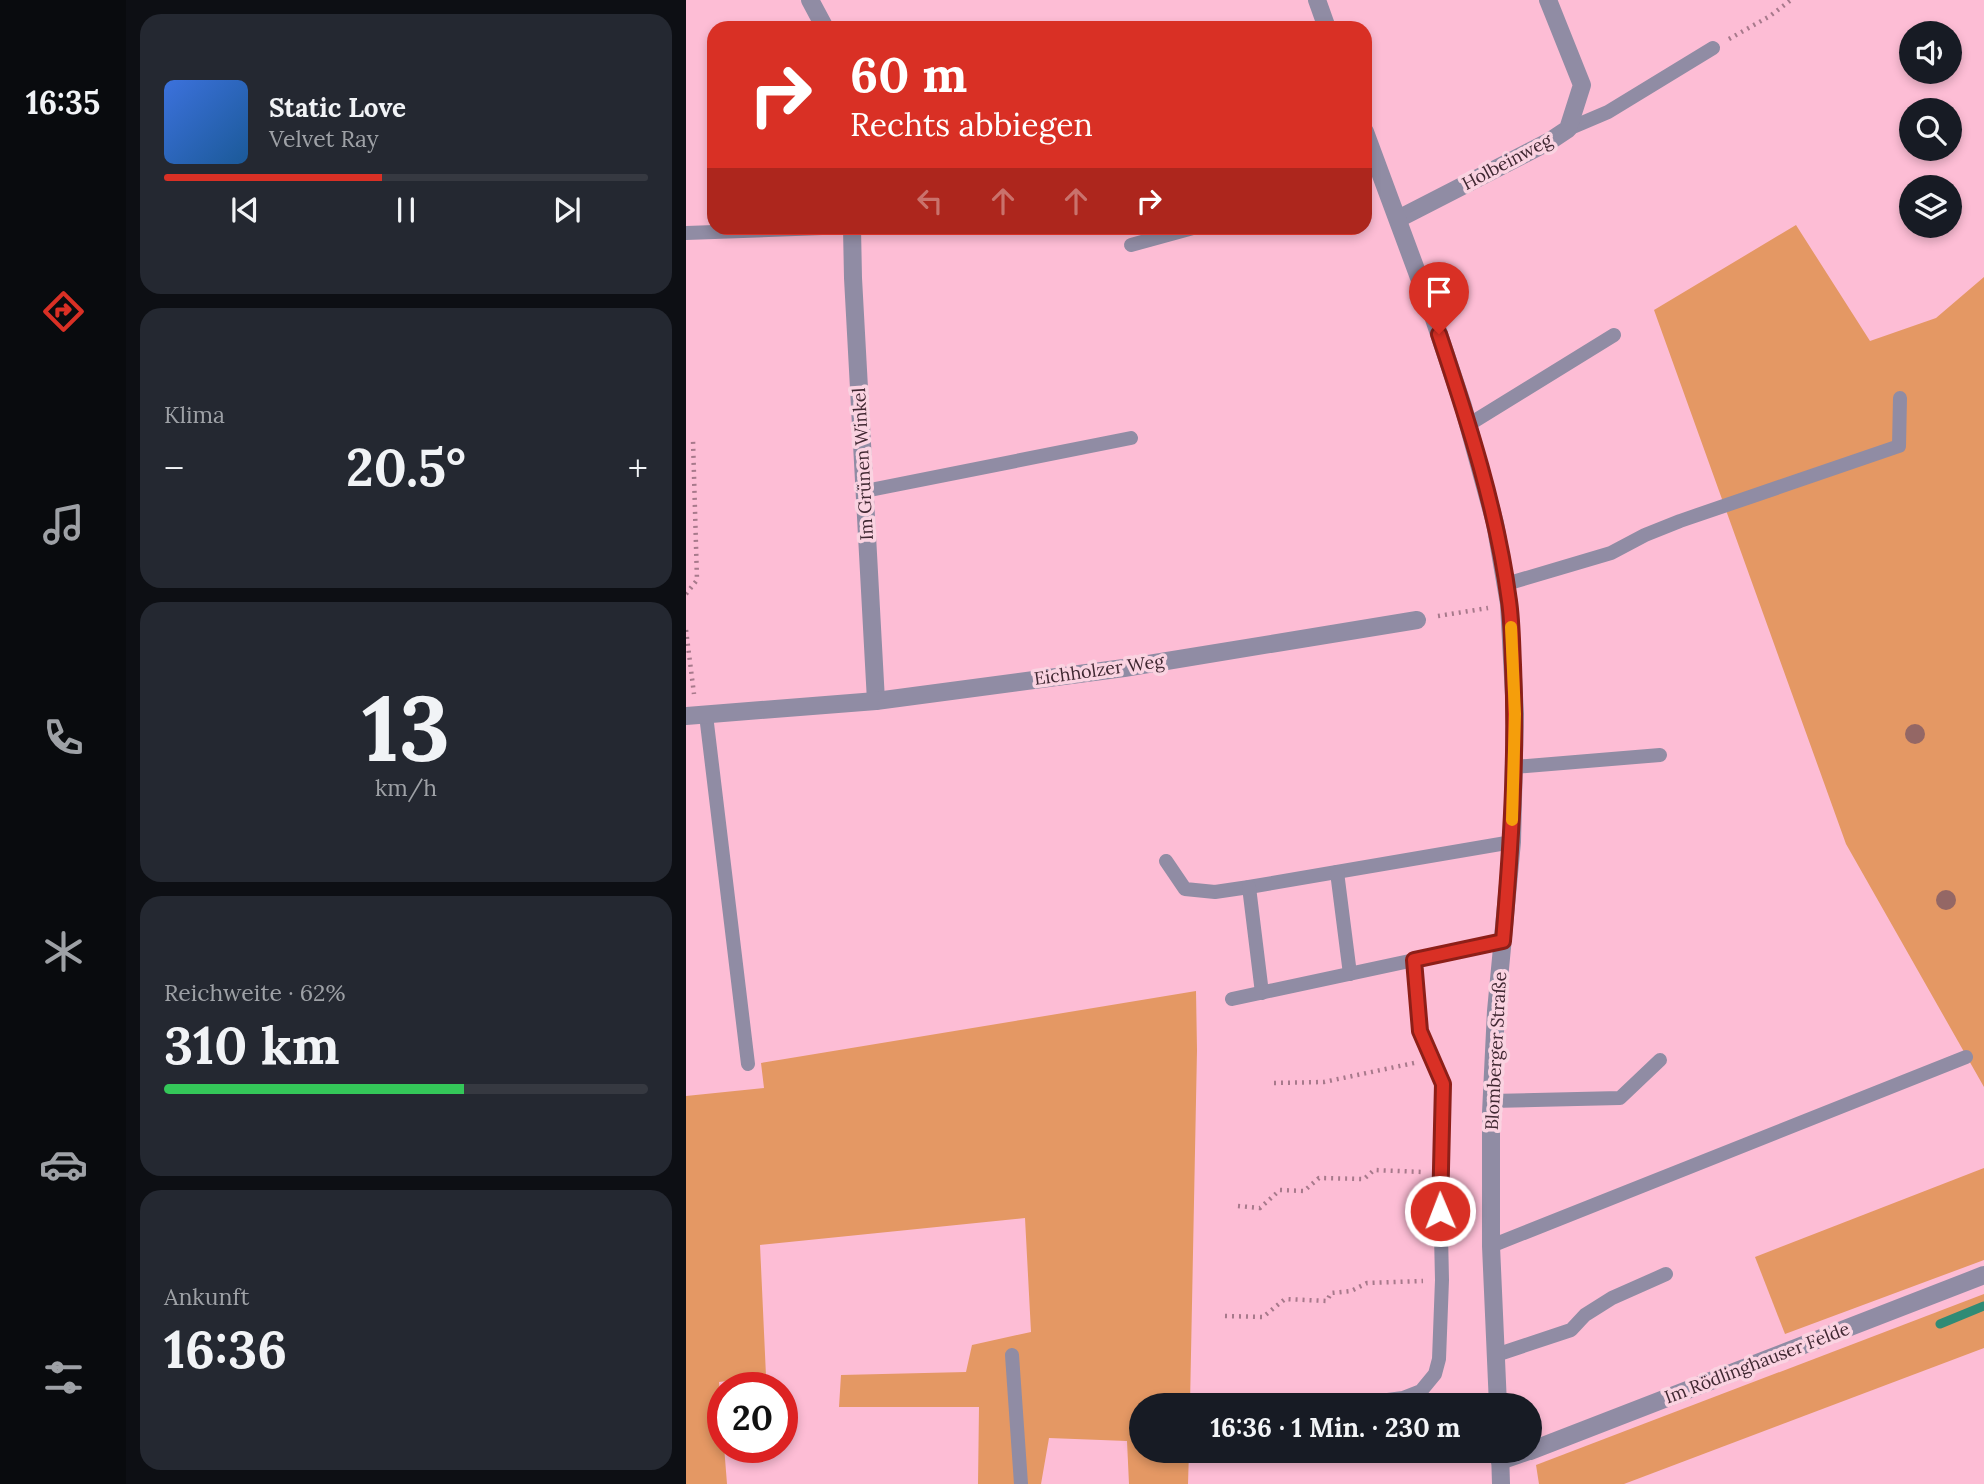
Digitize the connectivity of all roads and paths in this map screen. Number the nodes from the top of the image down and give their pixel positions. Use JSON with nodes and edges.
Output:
{"nodes":[{"id":1,"x":810,"y":0,"type":"edge"},
{"id":2,"x":1317,"y":0,"type":"edge"},
{"id":3,"x":1548,"y":0,"type":"edge"},
{"id":4,"x":1791,"y":0,"type":"edge"},
{"id":5,"x":821,"y":21,"type":"edge"},
{"id":6,"x":1324,"y":21,"type":"edge"},
{"id":7,"x":1713,"y":48,"type":"joint"},
{"id":8,"x":1568,"y":129,"type":"junction"},
{"id":9,"x":1372,"y":150,"type":"edge"},
{"id":10,"x":1398,"y":219,"type":"junction"},
{"id":11,"x":707,"y":232,"type":"edge"},
{"id":12,"x":686,"y":233,"type":"edge"},
{"id":13,"x":852,"y":235,"type":"edge"},
{"id":14,"x":1168,"y":235,"type":"edge"},
{"id":15,"x":1130,"y":246,"type":"dead end"},
{"id":16,"x":1614,"y":335,"type":"dead end"},
{"id":17,"x":1900,"y":398,"type":"dead end"},
{"id":18,"x":1468,"y":425,"type":"junction"},
{"id":19,"x":1131,"y":438,"type":"dead end"},
{"id":20,"x":693,"y":440,"type":"dead end"},
{"id":21,"x":864,"y":491,"type":"junction"},
{"id":22,"x":1506,"y":584,"type":"junction"},
{"id":23,"x":686,"y":594,"type":"edge"},
{"id":24,"x":1509,"y":604,"type":"junction"},
{"id":25,"x":1417,"y":620,"type":"joint"},
{"id":26,"x":686,"y":630,"type":"edge"},
{"id":27,"x":876,"y":701,"type":"junction"},
{"id":28,"x":696,"y":716,"type":"edge"},
{"id":29,"x":1660,"y":755,"type":"dead end"},
{"id":30,"x":1514,"y":767,"type":"junction"},
{"id":31,"x":1512,"y":842,"type":"junction"},
{"id":32,"x":1166,"y":861,"type":"dead end"},
{"id":33,"x":1337,"y":872,"type":"junction"},
{"id":34,"x":1250,"y":887,"type":"junction"},
{"id":35,"x":1503,"y":941,"type":"junction"},
{"id":36,"x":1414,"y":960,"type":"junction"},
{"id":37,"x":1350,"y":974,"type":"junction"},
{"id":38,"x":1262,"y":993,"type":"junction"},
{"id":39,"x":1232,"y":999,"type":"dead end"},
{"id":40,"x":1966,"y":1057,"type":"dead end"},
{"id":41,"x":1432,"y":1059,"type":"junction"},
{"id":42,"x":1660,"y":1060,"type":"dead end"},
{"id":43,"x":748,"y":1065,"type":"dead end"},
{"id":44,"x":1274,"y":1083,"type":"dead end"},
{"id":45,"x":1491,"y":1101,"type":"junction"},
{"id":46,"x":1440,"y":1173,"type":"junction"},
{"id":47,"x":1238,"y":1206,"type":"dead end"},
{"id":48,"x":1491,"y":1247,"type":"junction"},
{"id":49,"x":1666,"y":1274,"type":"dead end"},
{"id":50,"x":1984,"y":1275,"type":"edge"},
{"id":51,"x":1442,"y":1280,"type":"junction"},
{"id":52,"x":1225,"y":1316,"type":"dead end"},
{"id":53,"x":1012,"y":1354,"type":"dead end"},
{"id":54,"x":1496,"y":1355,"type":"junction"},
{"id":55,"x":1416,"y":1393,"type":"edge"},
{"id":56,"x":1498,"y":1393,"type":"edge"},
{"id":57,"x":1542,"y":1446,"type":"edge"},
{"id":58,"x":1500,"y":1463,"type":"edge"},
{"id":59,"x":1021,"y":1484,"type":"edge"},
{"id":60,"x":1502,"y":1484,"type":"edge"}],
"edges":[{"from":1,"to":5,"type":"street"},
{"from":2,"to":6,"type":"street"},
{"from":3,"to":8,"type":"street","name":"Holbeinweg"},
{"from":4,"to":7,"type":"path"},
{"from":7,"to":8,"type":"lane"},
{"from":8,"to":10,"type":"street","name":"Holbeinweg"},
{"from":9,"to":10,"type":"street","name":"Blomberger Straße"},
{"from":10,"to":18,"type":"street","name":"Blomberger Straße"},
{"from":11,"to":12,"type":"lane"},
{"from":13,"to":21,"type":"street","name":"Im Grünen Winkel"},
{"from":14,"to":15,"type":"lane"},
{"from":16,"to":18,"type":"lane"},
{"from":17,"to":22,"type":"lane"},
{"from":18,"to":22,"type":"street","name":"Blomberger Straße"},
{"from":19,"to":21,"type":"lane"},
{"from":20,"to":23,"type":"path"},
{"from":21,"to":27,"type":"street","name":"Im Grünen Winkel"},
{"from":22,"to":24,"type":"street","name":"Blomberger Straße"},
{"from":24,"to":25,"type":"path"},
{"from":24,"to":30,"type":"street","name":"Blomberger Straße"},
{"from":25,"to":27,"type":"street","name":"Eichholzer Weg"},
{"from":26,"to":28,"type":"path"},
{"from":27,"to":28,"type":"street","name":"Eichholzer Weg"},
{"from":28,"to":43,"type":"lane"},
{"from":29,"to":30,"type":"lane"},
{"from":30,"to":31,"type":"street","name":"Blomberger Straße"},
{"from":31,"to":33,"type":"lane"},
{"from":31,"to":35,"type":"street","name":"Blomberger Straße"},
{"from":32,"to":34,"type":"lane"},
{"from":33,"to":34,"type":"lane"},
{"from":33,"to":37,"type":"lane"},
{"from":34,"to":38,"type":"lane"},
{"from":35,"to":36,"type":"lane"},
{"from":35,"to":45,"type":"street","name":"Blomberger Straße"},
{"from":36,"to":37,"type":"lane"},
{"from":36,"to":41,"type":"lane"},
{"from":37,"to":38,"type":"lane"},
{"from":38,"to":39,"type":"lane"},
{"from":40,"to":48,"type":"lane"},
{"from":41,"to":44,"type":"path"},
{"from":41,"to":46,"type":"lane"},
{"from":42,"to":45,"type":"lane"},
{"from":45,"to":48,"type":"street","name":"Blomberger Straße"},
{"from":46,"to":47,"type":"path"},
{"from":46,"to":51,"type":"lane"},
{"from":48,"to":54,"type":"street","name":"Blomberger Straße"},
{"from":49,"to":54,"type":"lane"},
{"from":50,"to":57,"type":"street","name":"Im Rödlinghauser Felde"},
{"from":51,"to":52,"type":"path"},
{"from":51,"to":55,"type":"lane"},
{"from":53,"to":59,"type":"lane"},
{"from":54,"to":56,"type":"street","name":"Blomberger Straße"},
{"from":58,"to":60,"type":"street"}]}
